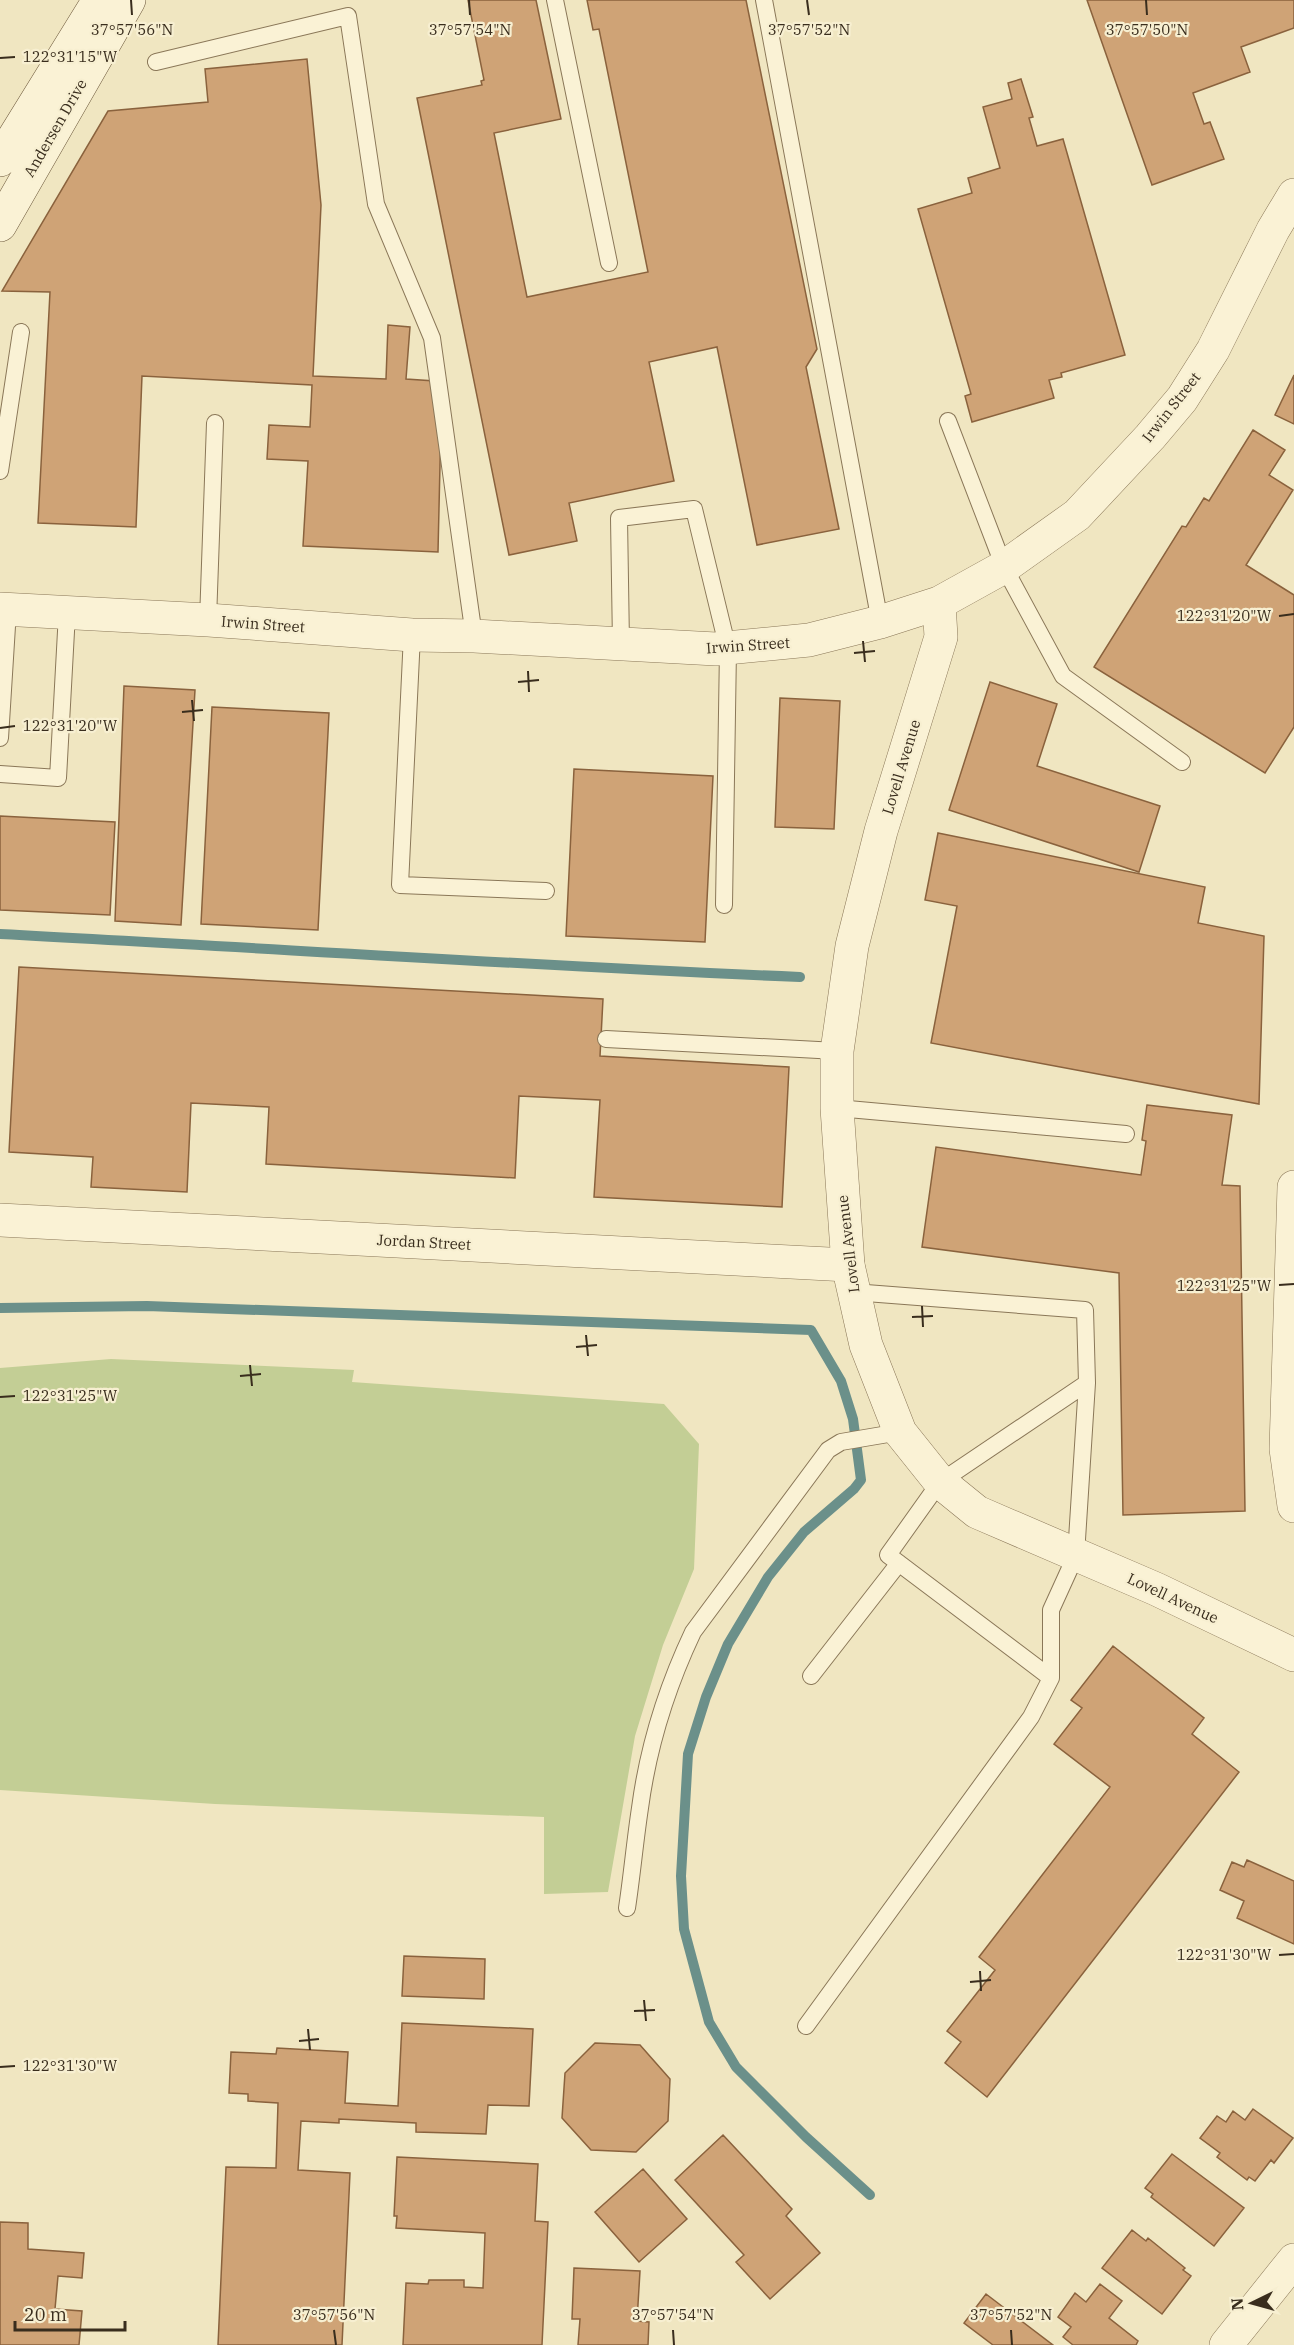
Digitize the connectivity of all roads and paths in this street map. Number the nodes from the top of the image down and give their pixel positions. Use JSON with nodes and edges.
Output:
{"nodes":[{"id":1,"x":99,"y":0,"type":"edge"},
{"id":2,"x":129,"y":0,"type":"edge"},
{"id":3,"x":555,"y":0,"type":"edge"},
{"id":4,"x":764,"y":0,"type":"edge"},
{"id":5,"x":156,"y":62,"type":"dead end"},
{"id":6,"x":0,"y":160,"type":"edge"},
{"id":7,"x":1294,"y":195,"type":"edge"},
{"id":8,"x":0,"y":225,"type":"edge"},
{"id":9,"x":609,"y":263,"type":"dead end"},
{"id":10,"x":21,"y":332,"type":"dead end"},
{"id":11,"x":948,"y":421,"type":"dead end"},
{"id":12,"x":215,"y":423,"type":"dead end"},
{"id":13,"x":0,"y":471,"type":"edge"},
{"id":14,"x":1005,"y":567,"type":"junction"},
{"id":15,"x":939,"y":603,"type":"junction"},
{"id":16,"x":4,"y":610,"type":"edge"},
{"id":17,"x":67,"y":613,"type":"junction"},
{"id":18,"x":208,"y":620,"type":"junction"},
{"id":19,"x":880,"y":622,"type":"junction"},
{"id":20,"x":412,"y":635,"type":"junction"},
{"id":21,"x":474,"y":636,"type":"junction"},
{"id":22,"x":621,"y":644,"type":"junction"},
{"id":23,"x":728,"y":649,"type":"junction"},
{"id":24,"x":0,"y":738,"type":"edge"},
{"id":25,"x":1182,"y":762,"type":"dead end"},
{"id":26,"x":0,"y":774,"type":"edge"},
{"id":27,"x":546,"y":891,"type":"dead end"},
{"id":28,"x":723,"y":905,"type":"dead end"},
{"id":29,"x":606,"y":1039,"type":"dead end"},
{"id":30,"x":837,"y":1052,"type":"junction"},
{"id":31,"x":837,"y":1108,"type":"junction"},
{"id":32,"x":1126,"y":1134,"type":"dead end"},
{"id":33,"x":1294,"y":1188,"type":"edge"},
{"id":34,"x":0,"y":1220,"type":"edge"},
{"id":35,"x":850,"y":1278,"type":"junction"},
{"id":36,"x":1292,"y":1323,"type":"edge"},
{"id":37,"x":1088,"y":1383,"type":"junction"},
{"id":38,"x":885,"y":1434,"type":"junction"},
{"id":39,"x":940,"y":1482,"type":"junction"},
{"id":40,"x":1294,"y":1506,"type":"edge"},
{"id":41,"x":1076,"y":1555,"type":"junction"},
{"id":42,"x":899,"y":1563,"type":"junction"},
{"id":43,"x":1294,"y":1655,"type":"edge"},
{"id":44,"x":811,"y":1676,"type":"dead end"},
{"id":45,"x":1051,"y":1678,"type":"junction"},
{"id":46,"x":627,"y":1908,"type":"dead end"},
{"id":47,"x":806,"y":2026,"type":"dead end"},
{"id":48,"x":1294,"y":2260,"type":"edge"},
{"id":49,"x":1226,"y":2345,"type":"edge"}],
"edges":[{"from":1,"to":6,"type":"street","name":"Andersen Drive"},
{"from":2,"to":8,"type":"street","name":"Andersen Drive"},
{"from":3,"to":9,"type":"lane"},
{"from":4,"to":19,"type":"lane"},
{"from":5,"to":21,"type":"lane"},
{"from":7,"to":14,"type":"street","name":"Irwin Street"},
{"from":10,"to":13,"type":"lane"},
{"from":11,"to":14,"type":"lane"},
{"from":12,"to":18,"type":"lane"},
{"from":14,"to":15,"type":"street","name":"Irwin Street"},
{"from":14,"to":25,"type":"lane"},
{"from":15,"to":19,"type":"street","name":"Irwin Street"},
{"from":15,"to":30,"type":"street","name":"Lovell Avenue"},
{"from":16,"to":17,"type":"street","name":"Irwin Street"},
{"from":16,"to":24,"type":"lane"},
{"from":17,"to":18,"type":"street","name":"Irwin Street"},
{"from":17,"to":26,"type":"lane"},
{"from":18,"to":20,"type":"street","name":"Irwin Street"},
{"from":19,"to":23,"type":"street","name":"Irwin Street"},
{"from":20,"to":21,"type":"street","name":"Irwin Street"},
{"from":20,"to":27,"type":"lane"},
{"from":21,"to":22,"type":"street","name":"Irwin Street"},
{"from":22,"to":23,"type":"street","name":"Irwin Street"},
{"from":22,"to":23,"type":"lane"},
{"from":23,"to":28,"type":"lane"},
{"from":29,"to":30,"type":"lane"},
{"from":30,"to":31,"type":"street","name":"Lovell Avenue"},
{"from":31,"to":32,"type":"lane"},
{"from":31,"to":35,"type":"street","name":"Lovell Avenue"},
{"from":33,"to":36,"type":"street"},
{"from":34,"to":35,"type":"street","name":"Jordan Street"},
{"from":35,"to":37,"type":"lane"},
{"from":35,"to":38,"type":"street","name":"Lovell Avenue"},
{"from":36,"to":40,"type":"street"},
{"from":37,"to":39,"type":"lane"},
{"from":37,"to":41,"type":"lane"},
{"from":38,"to":39,"type":"street","name":"Lovell Avenue"},
{"from":38,"to":46,"type":"lane"},
{"from":39,"to":41,"type":"street","name":"Lovell Avenue"},
{"from":39,"to":42,"type":"lane"},
{"from":41,"to":43,"type":"street","name":"Lovell Avenue"},
{"from":41,"to":45,"type":"lane"},
{"from":42,"to":44,"type":"lane"},
{"from":42,"to":45,"type":"lane"},
{"from":45,"to":47,"type":"lane"},
{"from":48,"to":49,"type":"street"}]}
